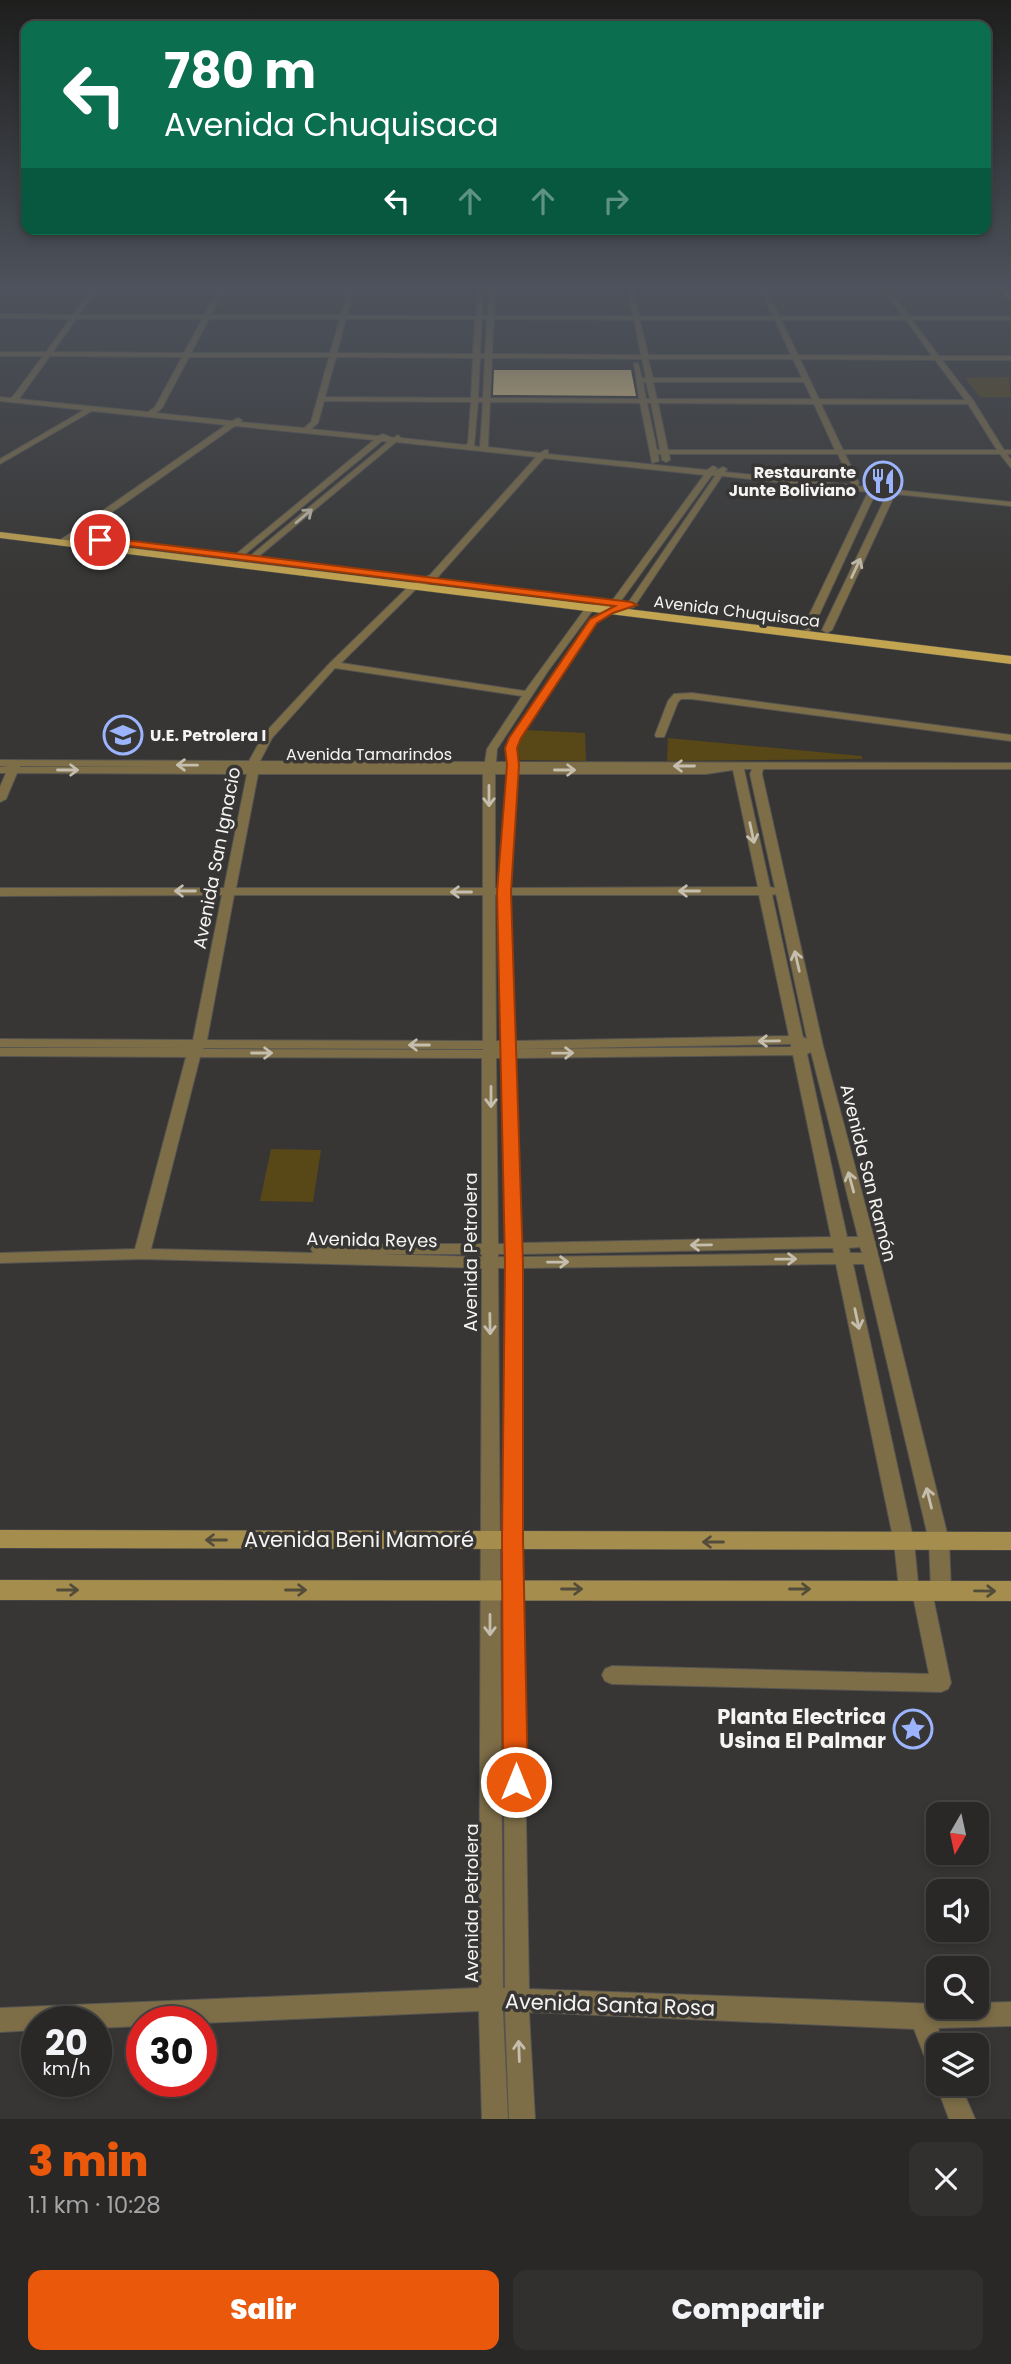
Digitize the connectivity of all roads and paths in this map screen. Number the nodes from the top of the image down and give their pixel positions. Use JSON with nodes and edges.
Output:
{"nodes":[{"id":1,"x":169,"y":389,"type":"edge"},
{"id":2,"x":324,"y":389,"type":"edge"},
{"id":3,"x":474,"y":389,"type":"edge"},
{"id":4,"x":488,"y":389,"type":"edge"},
{"id":5,"x":640,"y":389,"type":"edge"},
{"id":6,"x":651,"y":389,"type":"edge"},
{"id":7,"x":809,"y":389,"type":"edge"},
{"id":8,"x":960,"y":389,"type":"edge"},
{"id":9,"x":6,"y":398,"type":"edge"},
{"id":10,"x":321,"y":400,"type":"junction"},
{"id":11,"x":474,"y":401,"type":"junction"},
{"id":12,"x":488,"y":401,"type":"junction"},
{"id":13,"x":642,"y":401,"type":"junction"},
{"id":14,"x":653,"y":402,"type":"junction"},
{"id":15,"x":816,"y":402,"type":"junction"},
{"id":16,"x":970,"y":402,"type":"junction"},
{"id":17,"x":94,"y":407,"type":"junction"},
{"id":18,"x":152,"y":413,"type":"junction"},
{"id":19,"x":237,"y":421,"type":"junction"},
{"id":20,"x":307,"y":428,"type":"junction"},
{"id":21,"x":383,"y":437,"type":"junction"},
{"id":22,"x":397,"y":438,"type":"junction"},
{"id":23,"x":470,"y":445,"type":"junction"},
{"id":24,"x":485,"y":447,"type":"junction"},
{"id":25,"x":655,"y":452,"type":"junction"},
{"id":26,"x":664,"y":452,"type":"junction"},
{"id":27,"x":841,"y":452,"type":"junction"},
{"id":28,"x":1007,"y":452,"type":"edge"},
{"id":29,"x":544,"y":453,"type":"junction"},
{"id":30,"x":0,"y":462,"type":"edge"},
{"id":31,"x":655,"y":464,"type":"junction"},
{"id":32,"x":668,"y":466,"type":"junction"},
{"id":33,"x":1011,"y":466,"type":"edge"},
{"id":34,"x":716,"y":471,"type":"junction"},
{"id":35,"x":853,"y":485,"type":"junction"},
{"id":36,"x":874,"y":487,"type":"junction"},
{"id":37,"x":893,"y":489,"type":"junction"},
{"id":38,"x":1011,"y":502,"type":"edge"},
{"id":39,"x":0,"y":528,"type":"edge"},
{"id":40,"x":0,"y":536,"type":"edge"},
{"id":41,"x":67,"y":540,"type":"junction"},
{"id":42,"x":238,"y":557,"type":"junction"},
{"id":43,"x":251,"y":559,"type":"junction"},
{"id":44,"x":288,"y":568,"type":"junction"},
{"id":45,"x":425,"y":581,"type":"junction"},
{"id":46,"x":413,"y":587,"type":"junction"},
{"id":47,"x":619,"y":606,"type":"junction"},
{"id":48,"x":590,"y":608,"type":"junction"},
{"id":49,"x":808,"y":628,"type":"junction"},
{"id":50,"x":827,"y":630,"type":"junction"},
{"id":51,"x":1011,"y":652,"type":"edge"},
{"id":52,"x":1011,"y":660,"type":"edge"},
{"id":53,"x":333,"y":665,"type":"junction"},
{"id":54,"x":550,"y":674,"type":"junction"},
{"id":55,"x":528,"y":694,"type":"junction"},
{"id":56,"x":660,"y":735,"type":"dead end"},
{"id":57,"x":1011,"y":738,"type":"edge"},
{"id":58,"x":0,"y":763,"type":"edge"},
{"id":59,"x":738,"y":766,"type":"junction"},
{"id":60,"x":758,"y":766,"type":"junction"},
{"id":61,"x":1011,"y":766,"type":"edge"},
{"id":62,"x":15,"y":767,"type":"junction"},
{"id":63,"x":489,"y":767,"type":"junction"},
{"id":64,"x":254,"y":768,"type":"junction"},
{"id":65,"x":513,"y":768,"type":"junction"},
{"id":66,"x":0,"y":770,"type":"edge"},
{"id":67,"x":0,"y":799,"type":"edge"},
{"id":68,"x":231,"y":890,"type":"junction"},
{"id":69,"x":764,"y":891,"type":"junction"},
{"id":70,"x":781,"y":891,"type":"junction"},
{"id":71,"x":0,"y":892,"type":"edge"},
{"id":72,"x":497,"y":892,"type":"junction"},
{"id":73,"x":0,"y":1043,"type":"edge"},
{"id":74,"x":805,"y":1046,"type":"junction"},
{"id":75,"x":196,"y":1049,"type":"junction"},
{"id":76,"x":490,"y":1049,"type":"junction"},
{"id":77,"x":509,"y":1050,"type":"junction"},
{"id":78,"x":0,"y":1052,"type":"edge"},
{"id":79,"x":143,"y":1250,"type":"junction"},
{"id":80,"x":869,"y":1250,"type":"junction"},
{"id":81,"x":0,"y":1251,"type":"edge"},
{"id":82,"x":842,"y":1251,"type":"junction"},
{"id":83,"x":490,"y":1256,"type":"junction"},
{"id":84,"x":514,"y":1256,"type":"junction"},
{"id":85,"x":0,"y":1258,"type":"edge"},
{"id":86,"x":0,"y":1539,"type":"edge"},
{"id":87,"x":502,"y":1539,"type":"junction"},
{"id":88,"x":939,"y":1541,"type":"junction"},
{"id":89,"x":1011,"y":1541,"type":"edge"},
{"id":90,"x":904,"y":1542,"type":"junction"},
{"id":91,"x":924,"y":1589,"type":"junction"},
{"id":92,"x":0,"y":1590,"type":"edge"},
{"id":93,"x":502,"y":1590,"type":"junction"},
{"id":94,"x":1011,"y":1591,"type":"edge"},
{"id":95,"x":612,"y":1675,"type":"dead end"},
{"id":96,"x":491,"y":1999,"type":"junction"},
{"id":97,"x":517,"y":2002,"type":"junction"},
{"id":98,"x":1011,"y":2014,"type":"edge"},
{"id":99,"x":921,"y":2017,"type":"junction"},
{"id":100,"x":0,"y":2020,"type":"edge"},
{"id":101,"x":927,"y":2033,"type":"edge"},
{"id":102,"x":953,"y":2096,"type":"edge"},
{"id":103,"x":495,"y":2119,"type":"edge"},
{"id":104,"x":522,"y":2119,"type":"edge"},
{"id":105,"x":962,"y":2119,"type":"edge"}],
"edges":[{"from":1,"to":18,"type":"street"},
{"from":2,"to":10,"type":"street"},
{"from":3,"to":11,"type":"street"},
{"from":4,"to":12,"type":"street"},
{"from":5,"to":13,"type":"street"},
{"from":6,"to":14,"type":"street"},
{"from":7,"to":15,"type":"street"},
{"from":8,"to":16,"type":"street"},
{"from":9,"to":17,"type":"street"},
{"from":10,"to":11,"type":"street"},
{"from":10,"to":20,"type":"street"},
{"from":11,"to":12,"type":"street"},
{"from":11,"to":23,"type":"street"},
{"from":12,"to":13,"type":"street"},
{"from":12,"to":24,"type":"street"},
{"from":13,"to":14,"type":"street"},
{"from":13,"to":25,"type":"street"},
{"from":14,"to":15,"type":"street"},
{"from":14,"to":26,"type":"street"},
{"from":15,"to":16,"type":"street"},
{"from":15,"to":27,"type":"street"},
{"from":16,"to":28,"type":"street"},
{"from":17,"to":18,"type":"street"},
{"from":17,"to":30,"type":"street"},
{"from":18,"to":19,"type":"street"},
{"from":19,"to":20,"type":"street"},
{"from":19,"to":41,"type":"street"},
{"from":20,"to":21,"type":"street"},
{"from":21,"to":22,"type":"street"},
{"from":21,"to":42,"type":"street"},
{"from":22,"to":23,"type":"street"},
{"from":43,"to":22,"type":"street","one_way":true},
{"from":23,"to":24,"type":"street"},
{"from":24,"to":29,"type":"street"},
{"from":25,"to":26,"type":"street"},
{"from":25,"to":31,"type":"street"},
{"from":26,"to":27,"type":"street"},
{"from":26,"to":32,"type":"street"},
{"from":27,"to":28,"type":"street"},
{"from":27,"to":35,"type":"street"},
{"from":28,"to":33,"type":"street"},
{"from":29,"to":31,"type":"street"},
{"from":29,"to":45,"type":"street","name":"Avenida San Ignacio"},
{"from":31,"to":32,"type":"street"},
{"from":32,"to":34,"type":"street"},
{"from":34,"to":35,"type":"street"},
{"from":34,"to":47,"type":"street","name":"Avenida Petrolera"},
{"from":35,"to":36,"type":"street"},
{"from":36,"to":37,"type":"street"},
{"from":36,"to":49,"type":"street"},
{"from":37,"to":38,"type":"street"},
{"from":50,"to":37,"type":"street","one_way":true},
{"from":39,"to":41,"type":"main road","name":"Avenida Chuquisaca"},
{"from":40,"to":41,"type":"main road","name":"Avenida Chuquisaca"},
{"from":41,"to":42,"type":"main road","name":"Avenida Chuquisaca"},
{"from":41,"to":44,"type":"main road","name":"Avenida Chuquisaca"},
{"from":42,"to":43,"type":"main road","name":"Avenida Chuquisaca"},
{"from":43,"to":44,"type":"main road","name":"Avenida Chuquisaca"},
{"from":44,"to":45,"type":"main road","name":"Avenida Chuquisaca"},
{"from":44,"to":46,"type":"main road","name":"Avenida Chuquisaca"},
{"from":45,"to":46,"type":"street","name":"Avenida San Ignacio"},
{"from":45,"to":47,"type":"main road","name":"Avenida Chuquisaca"},
{"from":46,"to":48,"type":"main road","name":"Avenida Chuquisaca"},
{"from":46,"to":53,"type":"street","name":"Avenida San Ignacio"},
{"from":47,"to":48,"type":"street"},
{"from":47,"to":49,"type":"main road","name":"Avenida Chuquisaca"},
{"from":47,"to":52,"type":"main road","name":"Avenida Chuquisaca"},
{"from":47,"to":54,"type":"street","name":"Avenida Petrolera"},
{"from":48,"to":54,"type":"street","name":"Avenida Petrolera"},
{"from":49,"to":50,"type":"main road","name":"Avenida Chuquisaca"},
{"from":50,"to":51,"type":"main road","name":"Avenida Chuquisaca"},
{"from":53,"to":55,"type":"street"},
{"from":53,"to":64,"type":"street","name":"Avenida San Ignacio"},
{"from":54,"to":55,"type":"street","name":"Avenida Petrolera"},
{"from":54,"to":65,"type":"street","name":"Avenida Petrolera"},
{"from":55,"to":63,"type":"street","name":"Avenida Petrolera"},
{"from":56,"to":57,"type":"street"},
{"from":58,"to":62,"type":"street","name":"Avenida Tamarindos"},
{"from":59,"to":60,"type":"street","name":"Avenida Tamarindos"},
{"from":59,"to":65,"type":"street","name":"Avenida Tamarindos"},
{"from":59,"to":69,"type":"street","name":"Avenida San Ramón","one_way":true},
{"from":60,"to":61,"type":"street","name":"Avenida Tamarindos"},
{"from":60,"to":70,"type":"street","name":"Avenida San Ramón"},
{"from":62,"to":64,"type":"street","name":"Avenida Tamarindos"},
{"from":62,"to":66,"type":"street","name":"Avenida Tamarindos"},
{"from":62,"to":67,"type":"street"},
{"from":63,"to":64,"type":"street","name":"Avenida Tamarindos"},
{"from":63,"to":65,"type":"street","name":"Avenida Tamarindos"},
{"from":63,"to":72,"type":"street","name":"Avenida Petrolera","one_way":true},
{"from":64,"to":68,"type":"street","name":"Avenida San Ignacio"},
{"from":65,"to":72,"type":"street","name":"Avenida Petrolera"},
{"from":68,"to":71,"type":"street","one_way":true},
{"from":72,"to":68,"type":"street","one_way":true},
{"from":68,"to":75,"type":"street","name":"Avenida San Ignacio"},
{"from":69,"to":70,"type":"street"},
{"from":69,"to":72,"type":"street","one_way":true},
{"from":69,"to":74,"type":"street","name":"Avenida San Ramón"},
{"from":74,"to":70,"type":"street","name":"Avenida San Ramón","one_way":true},
{"from":72,"to":76,"type":"street","name":"Avenida Petrolera"},
{"from":72,"to":77,"type":"street","name":"Avenida Petrolera"},
{"from":73,"to":75,"type":"street"},
{"from":74,"to":77,"type":"street"},
{"from":80,"to":74,"type":"street","name":"Avenida San Ramón","one_way":true},
{"from":74,"to":82,"type":"street","name":"Avenida San Ramón"},
{"from":75,"to":76,"type":"street"},
{"from":75,"to":78,"type":"street"},
{"from":75,"to":79,"type":"street","name":"Avenida San Ignacio"},
{"from":76,"to":77,"type":"street"},
{"from":76,"to":83,"type":"street","name":"Avenida Petrolera","one_way":true},
{"from":77,"to":84,"type":"street","name":"Avenida Petrolera"},
{"from":79,"to":81,"type":"street","name":"Avenida Reyes"},
{"from":79,"to":83,"type":"street","name":"Avenida Reyes"},
{"from":79,"to":85,"type":"street","name":"Avenida Reyes"},
{"from":80,"to":82,"type":"street","name":"Avenida Reyes"},
{"from":88,"to":80,"type":"street","name":"Avenida San Ramón","one_way":true},
{"from":82,"to":84,"type":"street","name":"Avenida Reyes"},
{"from":82,"to":90,"type":"street","name":"Avenida San Ramón","one_way":true},
{"from":83,"to":84,"type":"street","name":"Avenida Reyes"},
{"from":83,"to":87,"type":"street","name":"Avenida Petrolera","one_way":true},
{"from":84,"to":87,"type":"street","name":"Avenida Petrolera"},
{"from":87,"to":86,"type":"street","name":"Avenida Beni Mamoré","one_way":true},
{"from":90,"to":87,"type":"street","name":"Avenida Beni Mamoré","one_way":true},
{"from":87,"to":93,"type":"street","name":"Avenida Petrolera"},
{"from":87,"to":93,"type":"street","name":"Avenida Petrolera"},
{"from":88,"to":89,"type":"street","name":"Avenida Beni Mamoré"},
{"from":88,"to":90,"type":"street","name":"Avenida Beni Mamoré"},
{"from":88,"to":91,"type":"street","name":"Avenida San Ramón"},
{"from":90,"to":91,"type":"street","name":"Avenida San Ramón"},
{"from":93,"to":91,"type":"street","one_way":true},
{"from":91,"to":94,"type":"street","one_way":true},
{"from":91,"to":95,"type":"street"},
{"from":92,"to":93,"type":"street","one_way":true},
{"from":93,"to":96,"type":"street","name":"Avenida Petrolera","one_way":true},
{"from":93,"to":97,"type":"street","name":"Avenida Petrolera"},
{"from":96,"to":97,"type":"street","name":"Avenida Santa Rosa"},
{"from":96,"to":100,"type":"street","name":"Avenida Santa Rosa"},
{"from":96,"to":103,"type":"street","name":"Avenida Petrolera"},
{"from":97,"to":99,"type":"street","name":"Avenida Santa Rosa"},
{"from":104,"to":97,"type":"street","name":"Avenida Petrolera","one_way":true},
{"from":98,"to":99,"type":"street","name":"Avenida Santa Rosa"},
{"from":99,"to":101,"type":"street"},
{"from":102,"to":105,"type":"street"}]}
